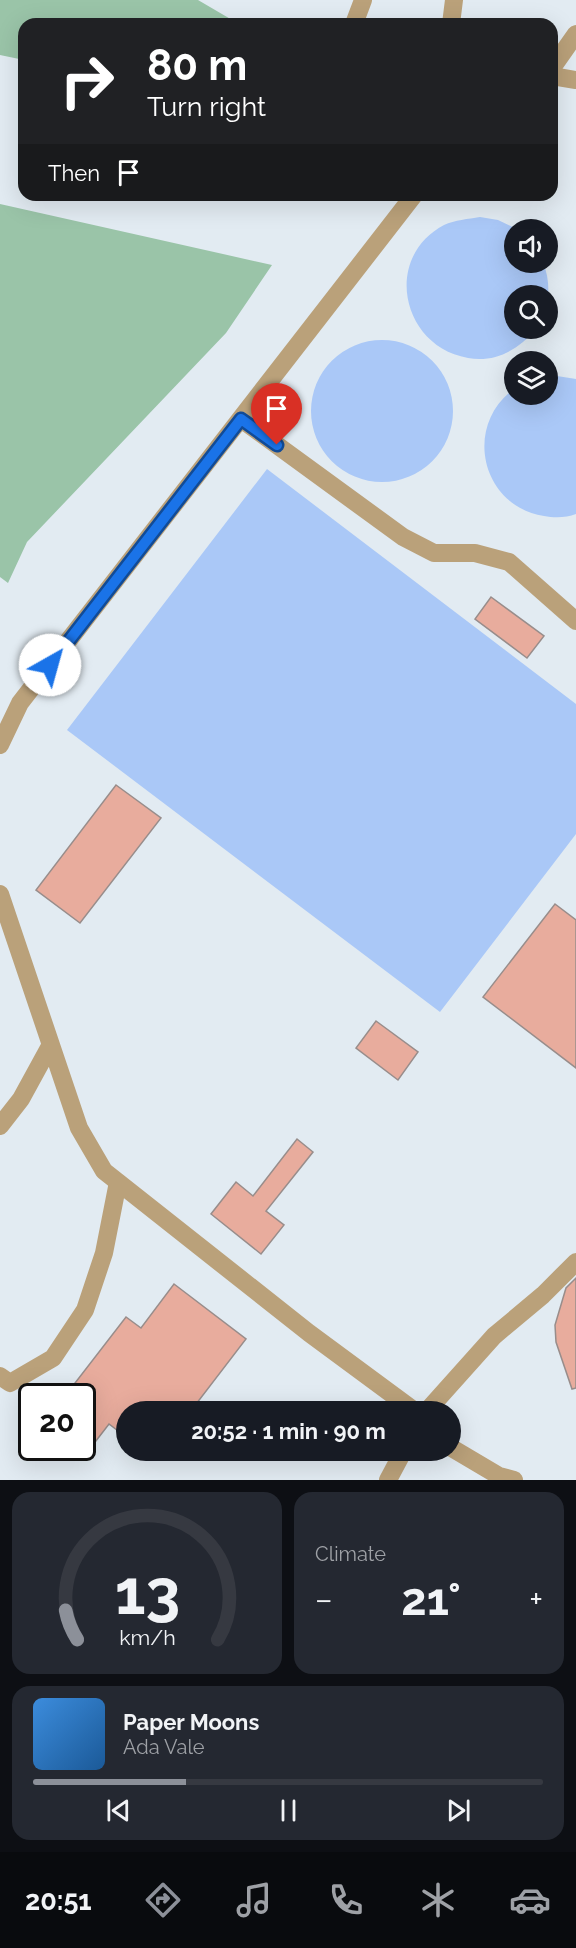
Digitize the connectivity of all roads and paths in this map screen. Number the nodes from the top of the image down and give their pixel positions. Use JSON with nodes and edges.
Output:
{"nodes":[{"id":1,"x":363,"y":0,"type":"edge"},
{"id":2,"x":453,"y":0,"type":"edge"},
{"id":3,"x":356,"y":18,"type":"edge"},
{"id":4,"x":452,"y":18,"type":"edge"},
{"id":5,"x":576,"y":34,"type":"edge"},
{"id":6,"x":558,"y":60,"type":"edge"},
{"id":7,"x":558,"y":77,"type":"edge"},
{"id":8,"x":576,"y":80,"type":"edge"},
{"id":9,"x":409,"y":201,"type":"edge"},
{"id":10,"x":241,"y":419,"type":"junction"},
{"id":11,"x":576,"y":621,"type":"edge"},
{"id":12,"x":0,"y":745,"type":"edge"},
{"id":13,"x":0,"y":894,"type":"edge"},
{"id":14,"x":50,"y":1046,"type":"junction"},
{"id":15,"x":0,"y":1126,"type":"edge"},
{"id":16,"x":118,"y":1182,"type":"junction"},
{"id":17,"x":576,"y":1263,"type":"edge"},
{"id":18,"x":0,"y":1376,"type":"edge"},
{"id":19,"x":401,"y":1401,"type":"edge"},
{"id":20,"x":436,"y":1401,"type":"edge"},
{"id":21,"x":461,"y":1454,"type":"edge"},
{"id":22,"x":398,"y":1461,"type":"edge"},
{"id":23,"x":388,"y":1480,"type":"edge"},
{"id":24,"x":513,"y":1480,"type":"edge"}],
"edges":[{"from":1,"to":3,"type":"lane"},
{"from":2,"to":4,"type":"lane"},
{"from":5,"to":6,"type":"lane"},
{"from":7,"to":8,"type":"lane"},
{"from":9,"to":10,"type":"lane"},
{"from":10,"to":11,"type":"lane"},
{"from":10,"to":12,"type":"lane"},
{"from":13,"to":14,"type":"lane"},
{"from":14,"to":15,"type":"lane"},
{"from":14,"to":16,"type":"lane"},
{"from":16,"to":18,"type":"lane"},
{"from":16,"to":19,"type":"lane"},
{"from":17,"to":20,"type":"lane"},
{"from":21,"to":24,"type":"lane"},
{"from":22,"to":23,"type":"lane"}]}
